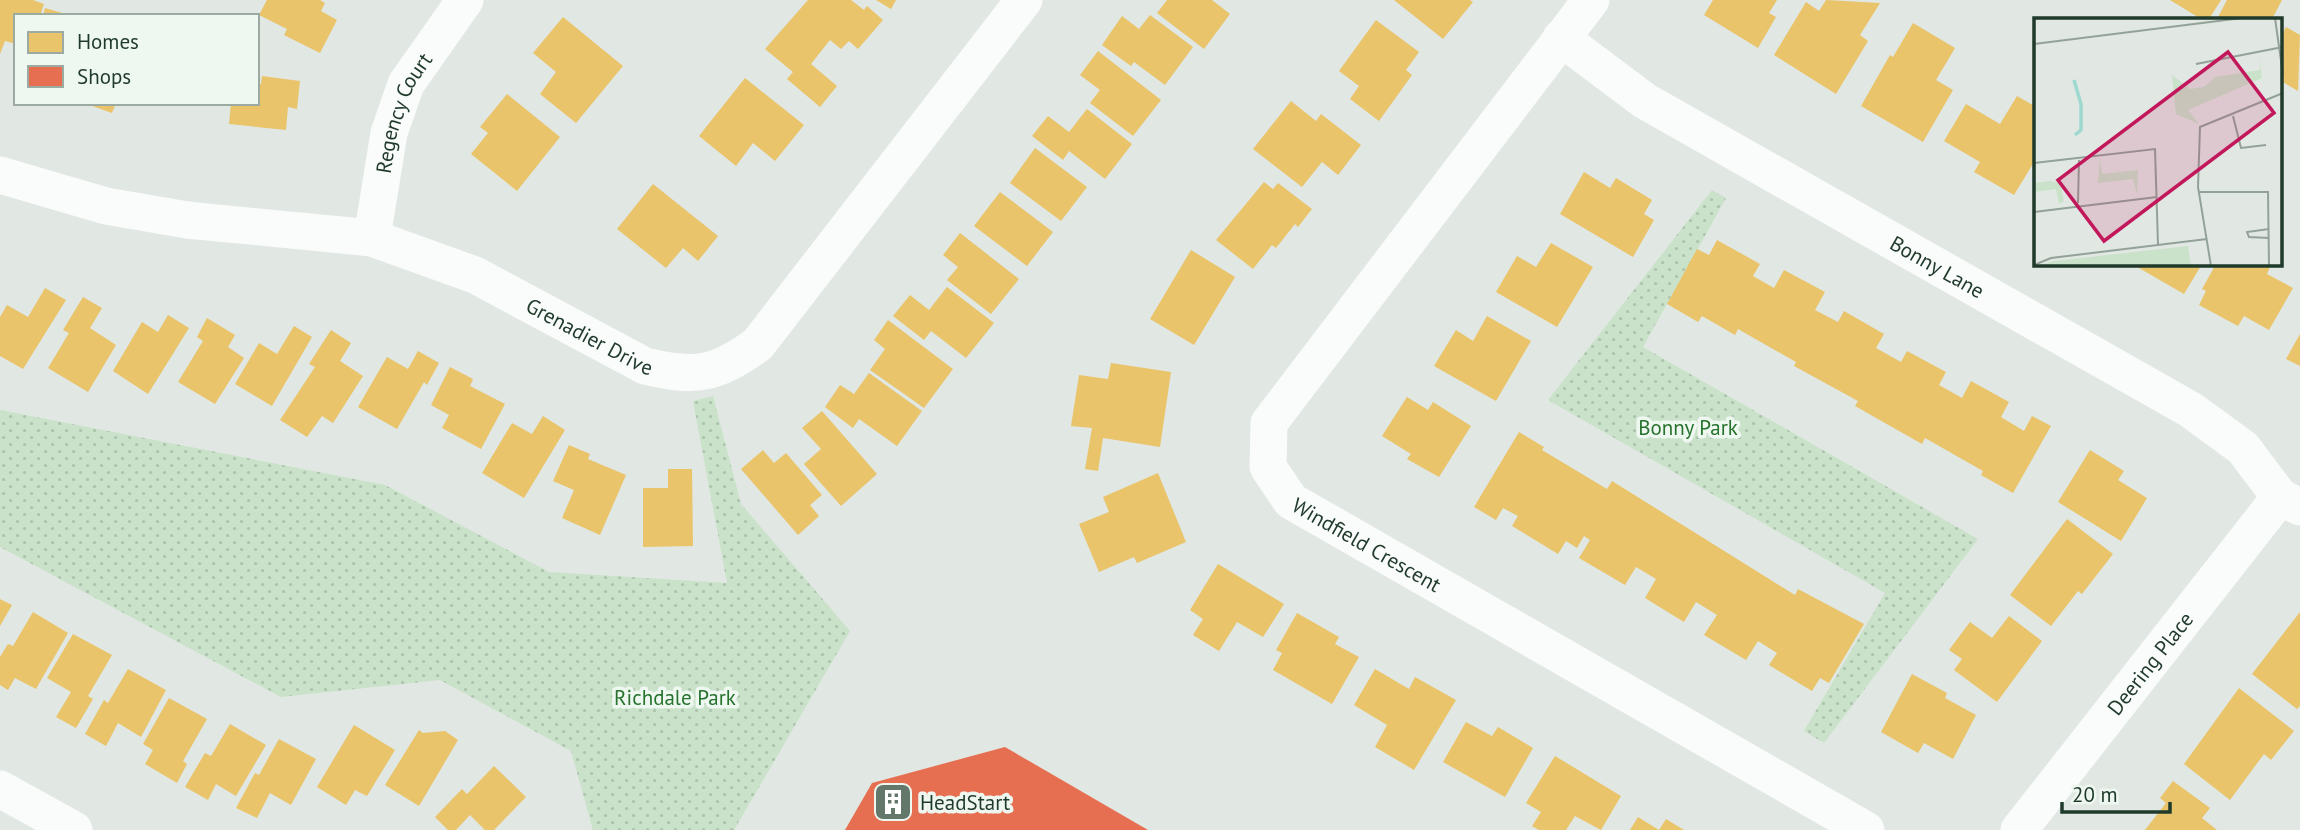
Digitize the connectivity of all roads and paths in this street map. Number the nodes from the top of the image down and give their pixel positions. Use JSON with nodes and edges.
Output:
{"nodes":[{"id":1,"x":465,"y":0,"type":"edge"},
{"id":2,"x":1024,"y":0,"type":"edge"},
{"id":3,"x":1591,"y":0,"type":"edge"},
{"id":4,"x":1561,"y":38,"type":"junction"},
{"id":5,"x":0,"y":175,"type":"edge"},
{"id":6,"x":372,"y":238,"type":"junction"},
{"id":7,"x":2290,"y":502,"type":"edge"},
{"id":8,"x":0,"y":789,"type":"edge"},
{"id":9,"x":74,"y":830,"type":"edge"},
{"id":10,"x":1867,"y":830,"type":"edge"},
{"id":11,"x":2020,"y":830,"type":"edge"}],
"edges":[{"from":1,"to":6,"type":"street","name":"Regency Court"},
{"from":2,"to":6,"type":"street","name":"Grenadier Drive"},
{"from":3,"to":4,"type":"street","name":"Windfield Crescent"},
{"from":4,"to":7,"type":"street","name":"Bonny Lane"},
{"from":4,"to":10,"type":"street","name":"Windfield Crescent"},
{"from":5,"to":6,"type":"street","name":"Grenadier Drive"},
{"from":7,"to":11,"type":"street","name":"Deering Place"},
{"from":8,"to":9,"type":"street"}]}
